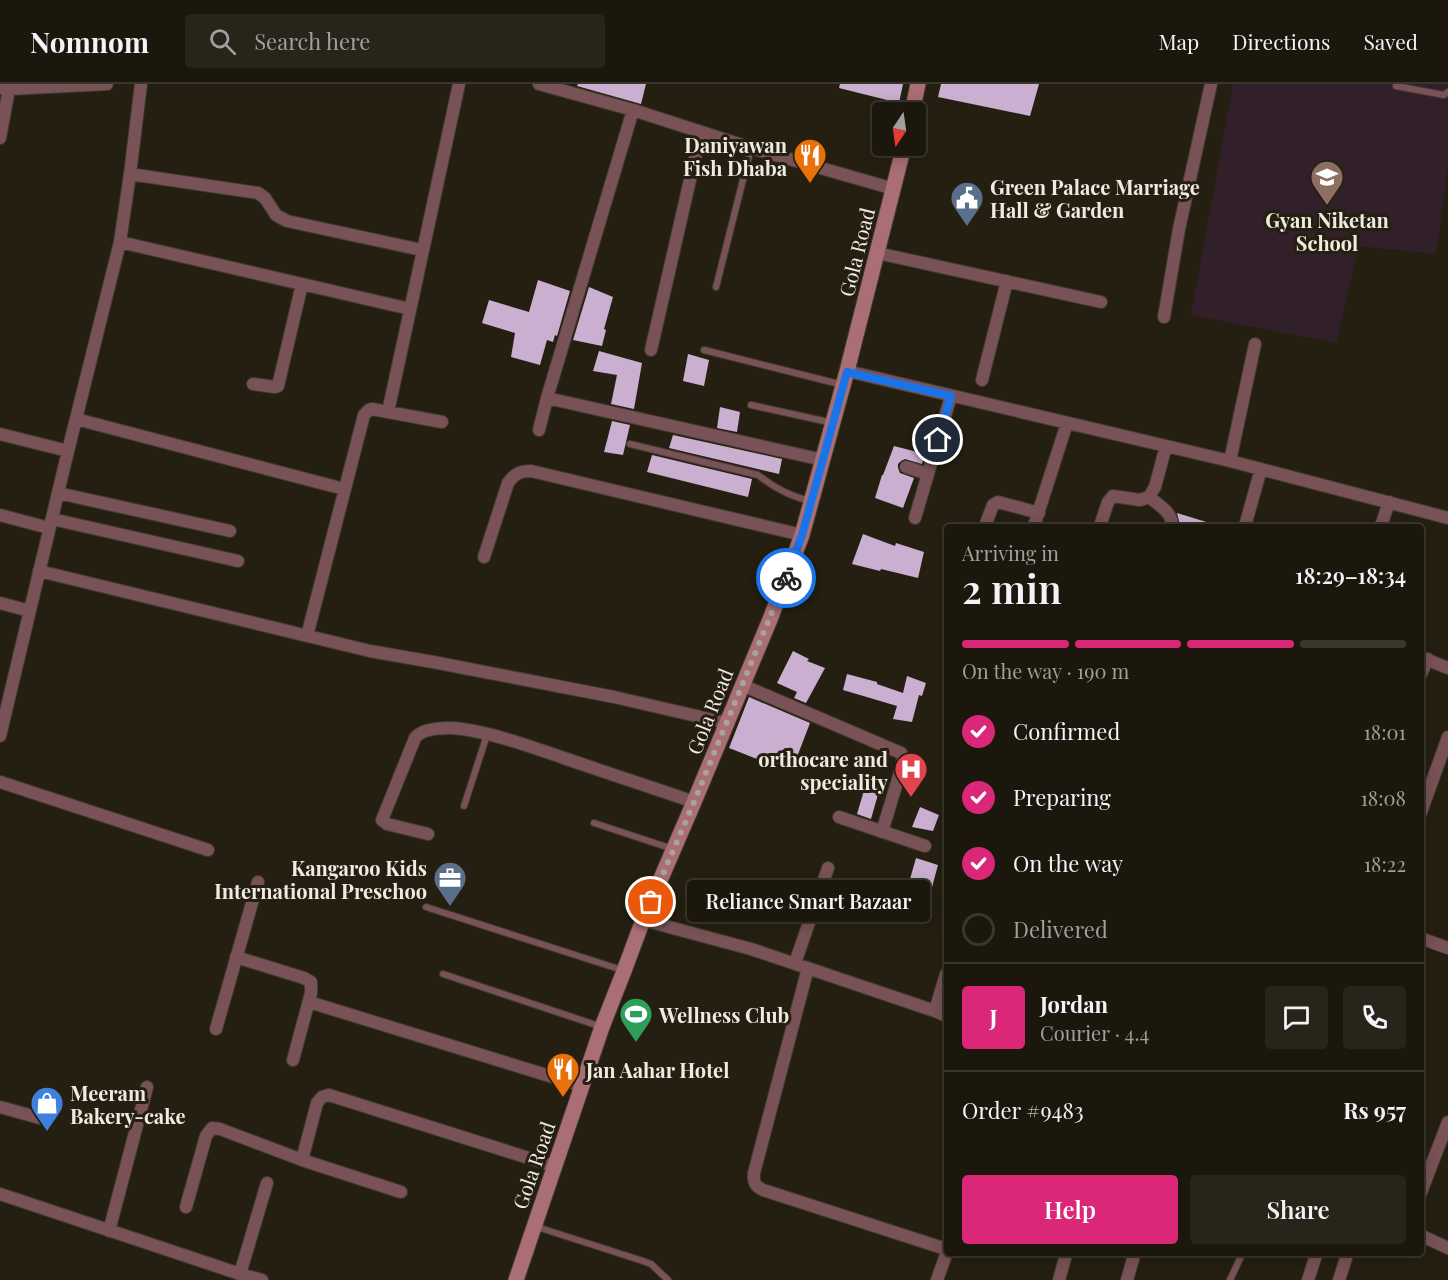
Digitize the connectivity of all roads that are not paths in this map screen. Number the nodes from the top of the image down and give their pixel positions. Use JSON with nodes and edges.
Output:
{"nodes":[{"id":1,"x":101,"y":84,"type":"edge"},
{"id":2,"x":141,"y":84,"type":"edge"},
{"id":3,"x":459,"y":84,"type":"edge"},
{"id":4,"x":539,"y":84,"type":"edge"},
{"id":5,"x":918,"y":84,"type":"edge"},
{"id":6,"x":1211,"y":84,"type":"edge"},
{"id":7,"x":1396,"y":86,"type":"dead end"},
{"id":8,"x":4,"y":89,"type":"edge"},
{"id":9,"x":1448,"y":92,"type":"edge"},
{"id":10,"x":914,"y":102,"type":"edge"},
{"id":11,"x":633,"y":110,"type":"junction"},
{"id":12,"x":701,"y":132,"type":"junction"},
{"id":13,"x":0,"y":138,"type":"edge"},
{"id":14,"x":751,"y":148,"type":"junction"},
{"id":15,"x":902,"y":156,"type":"edge"},
{"id":16,"x":130,"y":174,"type":"junction"},
{"id":17,"x":894,"y":189,"type":"junction"},
{"id":18,"x":120,"y":242,"type":"junction"},
{"id":19,"x":422,"y":250,"type":"junction"},
{"id":20,"x":877,"y":253,"type":"junction"},
{"id":21,"x":1007,"y":281,"type":"junction"},
{"id":22,"x":302,"y":284,"type":"junction"},
{"id":23,"x":716,"y":287,"type":"dead end"},
{"id":24,"x":1101,"y":302,"type":"dead end"},
{"id":25,"x":410,"y":309,"type":"junction"},
{"id":26,"x":1164,"y":317,"type":"dead end"},
{"id":27,"x":1256,"y":344,"type":"dead end"},
{"id":28,"x":651,"y":350,"type":"dead end"},
{"id":29,"x":704,"y":350,"type":"dead end"},
{"id":30,"x":845,"y":378,"type":"junction"},
{"id":31,"x":982,"y":380,"type":"dead end"},
{"id":32,"x":253,"y":384,"type":"dead end"},
{"id":33,"x":951,"y":396,"type":"junction"},
{"id":34,"x":547,"y":398,"type":"junction"},
{"id":35,"x":751,"y":405,"type":"dead end"},
{"id":36,"x":388,"y":412,"type":"junction"},
{"id":37,"x":76,"y":419,"type":"junction"},
{"id":38,"x":442,"y":422,"type":"dead end"},
{"id":39,"x":833,"y":423,"type":"junction"},
{"id":40,"x":1066,"y":423,"type":"junction"},
{"id":41,"x":539,"y":430,"type":"dead end"},
{"id":42,"x":0,"y":434,"type":"edge"},
{"id":43,"x":630,"y":444,"type":"dead end"},
{"id":44,"x":1166,"y":446,"type":"junction"},
{"id":45,"x":68,"y":451,"type":"junction"},
{"id":46,"x":823,"y":460,"type":"junction"},
{"id":47,"x":1230,"y":460,"type":"junction"},
{"id":48,"x":906,"y":467,"type":"dead end"},
{"id":49,"x":1261,"y":469,"type":"junction"},
{"id":50,"x":928,"y":474,"type":"junction"},
{"id":51,"x":344,"y":489,"type":"junction"},
{"id":52,"x":58,"y":493,"type":"junction"},
{"id":53,"x":1149,"y":497,"type":"junction"},
{"id":54,"x":811,"y":501,"type":"junction"},
{"id":55,"x":1389,"y":502,"type":"junction"},
{"id":56,"x":1039,"y":513,"type":"junction"},
{"id":57,"x":0,"y":516,"type":"edge"},
{"id":58,"x":915,"y":518,"type":"dead end"},
{"id":59,"x":1448,"y":518,"type":"edge"},
{"id":60,"x":50,"y":524,"type":"junction"},
{"id":61,"x":987,"y":524,"type":"edge"},
{"id":62,"x":1035,"y":524,"type":"edge"},
{"id":63,"x":1101,"y":524,"type":"edge"},
{"id":64,"x":1172,"y":524,"type":"edge"},
{"id":65,"x":1246,"y":524,"type":"edge"},
{"id":66,"x":1382,"y":524,"type":"edge"},
{"id":67,"x":230,"y":531,"type":"dead end"},
{"id":68,"x":802,"y":535,"type":"junction"},
{"id":69,"x":484,"y":557,"type":"dead end"},
{"id":70,"x":238,"y":561,"type":"dead end"},
{"id":71,"x":39,"y":571,"type":"junction"},
{"id":72,"x":0,"y":603,"type":"edge"},
{"id":73,"x":30,"y":610,"type":"junction"},
{"id":74,"x":307,"y":636,"type":"junction"},
{"id":75,"x":1424,"y":658,"type":"edge"},
{"id":76,"x":1448,"y":668,"type":"edge"},
{"id":77,"x":742,"y":685,"type":"junction"},
{"id":78,"x":727,"y":723,"type":"junction"},
{"id":79,"x":487,"y":735,"type":"junction"},
{"id":80,"x":0,"y":736,"type":"edge"},
{"id":81,"x":1448,"y":737,"type":"edge"},
{"id":82,"x":0,"y":782,"type":"edge"},
{"id":83,"x":694,"y":802,"type":"junction"},
{"id":84,"x":1424,"y":805,"type":"edge"},
{"id":85,"x":464,"y":806,"type":"dead end"},
{"id":86,"x":839,"y":817,"type":"dead end"},
{"id":87,"x":594,"y":823,"type":"dead end"},
{"id":88,"x":882,"y":832,"type":"junction"},
{"id":89,"x":428,"y":834,"type":"dead end"},
{"id":90,"x":925,"y":846,"type":"dead end"},
{"id":91,"x":671,"y":849,"type":"junction"},
{"id":92,"x":208,"y":850,"type":"dead end"},
{"id":93,"x":828,"y":868,"type":"dead end"},
{"id":94,"x":258,"y":882,"type":"dead end"},
{"id":95,"x":426,"y":908,"type":"dead end"},
{"id":96,"x":644,"y":920,"type":"junction"},
{"id":97,"x":1424,"y":939,"type":"edge"},
{"id":98,"x":1448,"y":948,"type":"edge"},
{"id":99,"x":236,"y":957,"type":"junction"},
{"id":100,"x":795,"y":963,"type":"junction"},
{"id":101,"x":808,"y":968,"type":"junction"},
{"id":102,"x":624,"y":970,"type":"junction"},
{"id":103,"x":442,"y":974,"type":"dead end"},
{"id":104,"x":944,"y":990,"type":"edge"},
{"id":105,"x":309,"y":1002,"type":"junction"},
{"id":106,"x":941,"y":1014,"type":"edge"},
{"id":107,"x":602,"y":1027,"type":"junction"},
{"id":108,"x":216,"y":1029,"type":"dead end"},
{"id":109,"x":292,"y":1060,"type":"dead end"},
{"id":110,"x":582,"y":1086,"type":"junction"},
{"id":111,"x":147,"y":1087,"type":"dead end"},
{"id":112,"x":0,"y":1107,"type":"edge"},
{"id":113,"x":47,"y":1120,"type":"dead end"},
{"id":114,"x":1448,"y":1122,"type":"edge"},
{"id":115,"x":302,"y":1160,"type":"junction"},
{"id":116,"x":554,"y":1166,"type":"junction"},
{"id":117,"x":267,"y":1183,"type":"dead end"},
{"id":118,"x":1424,"y":1185,"type":"edge"},
{"id":119,"x":401,"y":1191,"type":"dead end"},
{"id":120,"x":0,"y":1194,"type":"edge"},
{"id":121,"x":186,"y":1207,"type":"dead end"},
{"id":122,"x":534,"y":1226,"type":"junction"},
{"id":123,"x":109,"y":1231,"type":"junction"},
{"id":124,"x":1424,"y":1237,"type":"edge"},
{"id":125,"x":1448,"y":1248,"type":"edge"},
{"id":126,"x":944,"y":1250,"type":"edge"},
{"id":127,"x":945,"y":1256,"type":"edge"},
{"id":128,"x":1064,"y":1256,"type":"edge"},
{"id":129,"x":1135,"y":1256,"type":"edge"},
{"id":130,"x":1241,"y":1256,"type":"edge"},
{"id":131,"x":1316,"y":1256,"type":"edge"},
{"id":132,"x":1347,"y":1256,"type":"edge"},
{"id":133,"x":240,"y":1274,"type":"junction"},
{"id":134,"x":262,"y":1280,"type":"edge"},
{"id":135,"x":516,"y":1280,"type":"edge"},
{"id":136,"x":668,"y":1280,"type":"edge"},
{"id":137,"x":937,"y":1280,"type":"edge"},
{"id":138,"x":1059,"y":1280,"type":"edge"},
{"id":139,"x":1127,"y":1280,"type":"edge"},
{"id":140,"x":1230,"y":1280,"type":"edge"},
{"id":141,"x":1308,"y":1280,"type":"edge"},
{"id":142,"x":1339,"y":1280,"type":"edge"}],
"edges":[{"from":1,"to":8,"type":"street"},
{"from":2,"to":16,"type":"street"},
{"from":3,"to":19,"type":"street"},
{"from":4,"to":11,"type":"street"},
{"from":5,"to":10,"type":"street"},
{"from":6,"to":26,"type":"street"},
{"from":7,"to":9,"type":"lane"},
{"from":8,"to":13,"type":"street"},
{"from":11,"to":12,"type":"street"},
{"from":11,"to":34,"type":"street"},
{"from":12,"to":14,"type":"street"},
{"from":12,"to":28,"type":"street"},
{"from":14,"to":17,"type":"street"},
{"from":14,"to":23,"type":"lane"},
{"from":15,"to":17,"type":"street","name":"Gola Road"},
{"from":16,"to":18,"type":"street"},
{"from":16,"to":19,"type":"street"},
{"from":17,"to":20,"type":"street","name":"Gola Road"},
{"from":18,"to":22,"type":"street"},
{"from":18,"to":37,"type":"street"},
{"from":19,"to":25,"type":"street"},
{"from":20,"to":21,"type":"street"},
{"from":20,"to":30,"type":"street","name":"Gola Road"},
{"from":21,"to":24,"type":"street"},
{"from":21,"to":31,"type":"street"},
{"from":22,"to":25,"type":"street"},
{"from":22,"to":32,"type":"street"},
{"from":25,"to":36,"type":"street"},
{"from":27,"to":47,"type":"street"},
{"from":29,"to":30,"type":"lane"},
{"from":30,"to":33,"type":"street"},
{"from":30,"to":39,"type":"street","name":"Gola Road"},
{"from":33,"to":40,"type":"street"},
{"from":33,"to":50,"type":"street"},
{"from":34,"to":41,"type":"street"},
{"from":34,"to":46,"type":"street"},
{"from":35,"to":39,"type":"lane"},
{"from":36,"to":38,"type":"street"},
{"from":36,"to":51,"type":"street"},
{"from":37,"to":45,"type":"street"},
{"from":37,"to":51,"type":"street"},
{"from":39,"to":46,"type":"street","name":"Gola Road"},
{"from":40,"to":44,"type":"street"},
{"from":40,"to":56,"type":"street"},
{"from":42,"to":45,"type":"street"},
{"from":43,"to":54,"type":"lane"},
{"from":44,"to":47,"type":"street"},
{"from":44,"to":53,"type":"street"},
{"from":45,"to":52,"type":"street"},
{"from":46,"to":54,"type":"street","name":"Gola Road"},
{"from":47,"to":49,"type":"street"},
{"from":48,"to":50,"type":"street"},
{"from":49,"to":55,"type":"street"},
{"from":49,"to":65,"type":"street"},
{"from":50,"to":58,"type":"street"},
{"from":51,"to":74,"type":"street"},
{"from":52,"to":60,"type":"street"},
{"from":52,"to":67,"type":"street"},
{"from":53,"to":63,"type":"street"},
{"from":53,"to":64,"type":"street"},
{"from":54,"to":68,"type":"street","name":"Gola Road"},
{"from":55,"to":59,"type":"street"},
{"from":55,"to":66,"type":"street"},
{"from":56,"to":61,"type":"street"},
{"from":56,"to":62,"type":"street"},
{"from":57,"to":60,"type":"street"},
{"from":60,"to":70,"type":"street"},
{"from":60,"to":71,"type":"street"},
{"from":68,"to":69,"type":"street"},
{"from":68,"to":77,"type":"street","name":"Gola Road"},
{"from":71,"to":73,"type":"street"},
{"from":71,"to":74,"type":"street"},
{"from":72,"to":73,"type":"street"},
{"from":73,"to":80,"type":"street"},
{"from":74,"to":78,"type":"street"},
{"from":75,"to":76,"type":"street"},
{"from":77,"to":78,"type":"street","name":"Gola Road"},
{"from":77,"to":88,"type":"street"},
{"from":78,"to":83,"type":"street","name":"Gola Road"},
{"from":79,"to":83,"type":"street"},
{"from":79,"to":85,"type":"lane"},
{"from":79,"to":89,"type":"street"},
{"from":81,"to":84,"type":"street"},
{"from":82,"to":92,"type":"street"},
{"from":83,"to":91,"type":"street","name":"Gola Road"},
{"from":86,"to":88,"type":"street"},
{"from":87,"to":91,"type":"lane"},
{"from":88,"to":90,"type":"street"},
{"from":91,"to":96,"type":"street","name":"Gola Road"},
{"from":93,"to":100,"type":"street"},
{"from":94,"to":99,"type":"street"},
{"from":95,"to":102,"type":"lane"},
{"from":96,"to":100,"type":"street"},
{"from":96,"to":102,"type":"street","name":"Gola Road"},
{"from":97,"to":98,"type":"street"},
{"from":99,"to":105,"type":"street"},
{"from":99,"to":108,"type":"street"},
{"from":100,"to":101,"type":"street"},
{"from":101,"to":106,"type":"street"},
{"from":101,"to":126,"type":"street"},
{"from":102,"to":107,"type":"street","name":"Gola Road"},
{"from":103,"to":107,"type":"lane"},
{"from":104,"to":106,"type":"street"},
{"from":105,"to":109,"type":"street"},
{"from":105,"to":110,"type":"street"},
{"from":107,"to":110,"type":"street","name":"Gola Road"},
{"from":110,"to":116,"type":"street","name":"Gola Road"},
{"from":111,"to":123,"type":"street"},
{"from":112,"to":113,"type":"street"},
{"from":114,"to":118,"type":"street"},
{"from":115,"to":116,"type":"street"},
{"from":115,"to":119,"type":"street"},
{"from":115,"to":121,"type":"street"},
{"from":116,"to":122,"type":"street","name":"Gola Road"},
{"from":117,"to":133,"type":"street"},
{"from":120,"to":123,"type":"street"},
{"from":122,"to":135,"type":"street","name":"Gola Road"},
{"from":122,"to":136,"type":"lane"},
{"from":123,"to":133,"type":"street"},
{"from":124,"to":125,"type":"street"},
{"from":127,"to":137,"type":"street"},
{"from":128,"to":138,"type":"street"},
{"from":129,"to":139,"type":"street"},
{"from":130,"to":140,"type":"lane"},
{"from":131,"to":141,"type":"street"},
{"from":132,"to":142,"type":"street"},
{"from":133,"to":134,"type":"street"}]}
